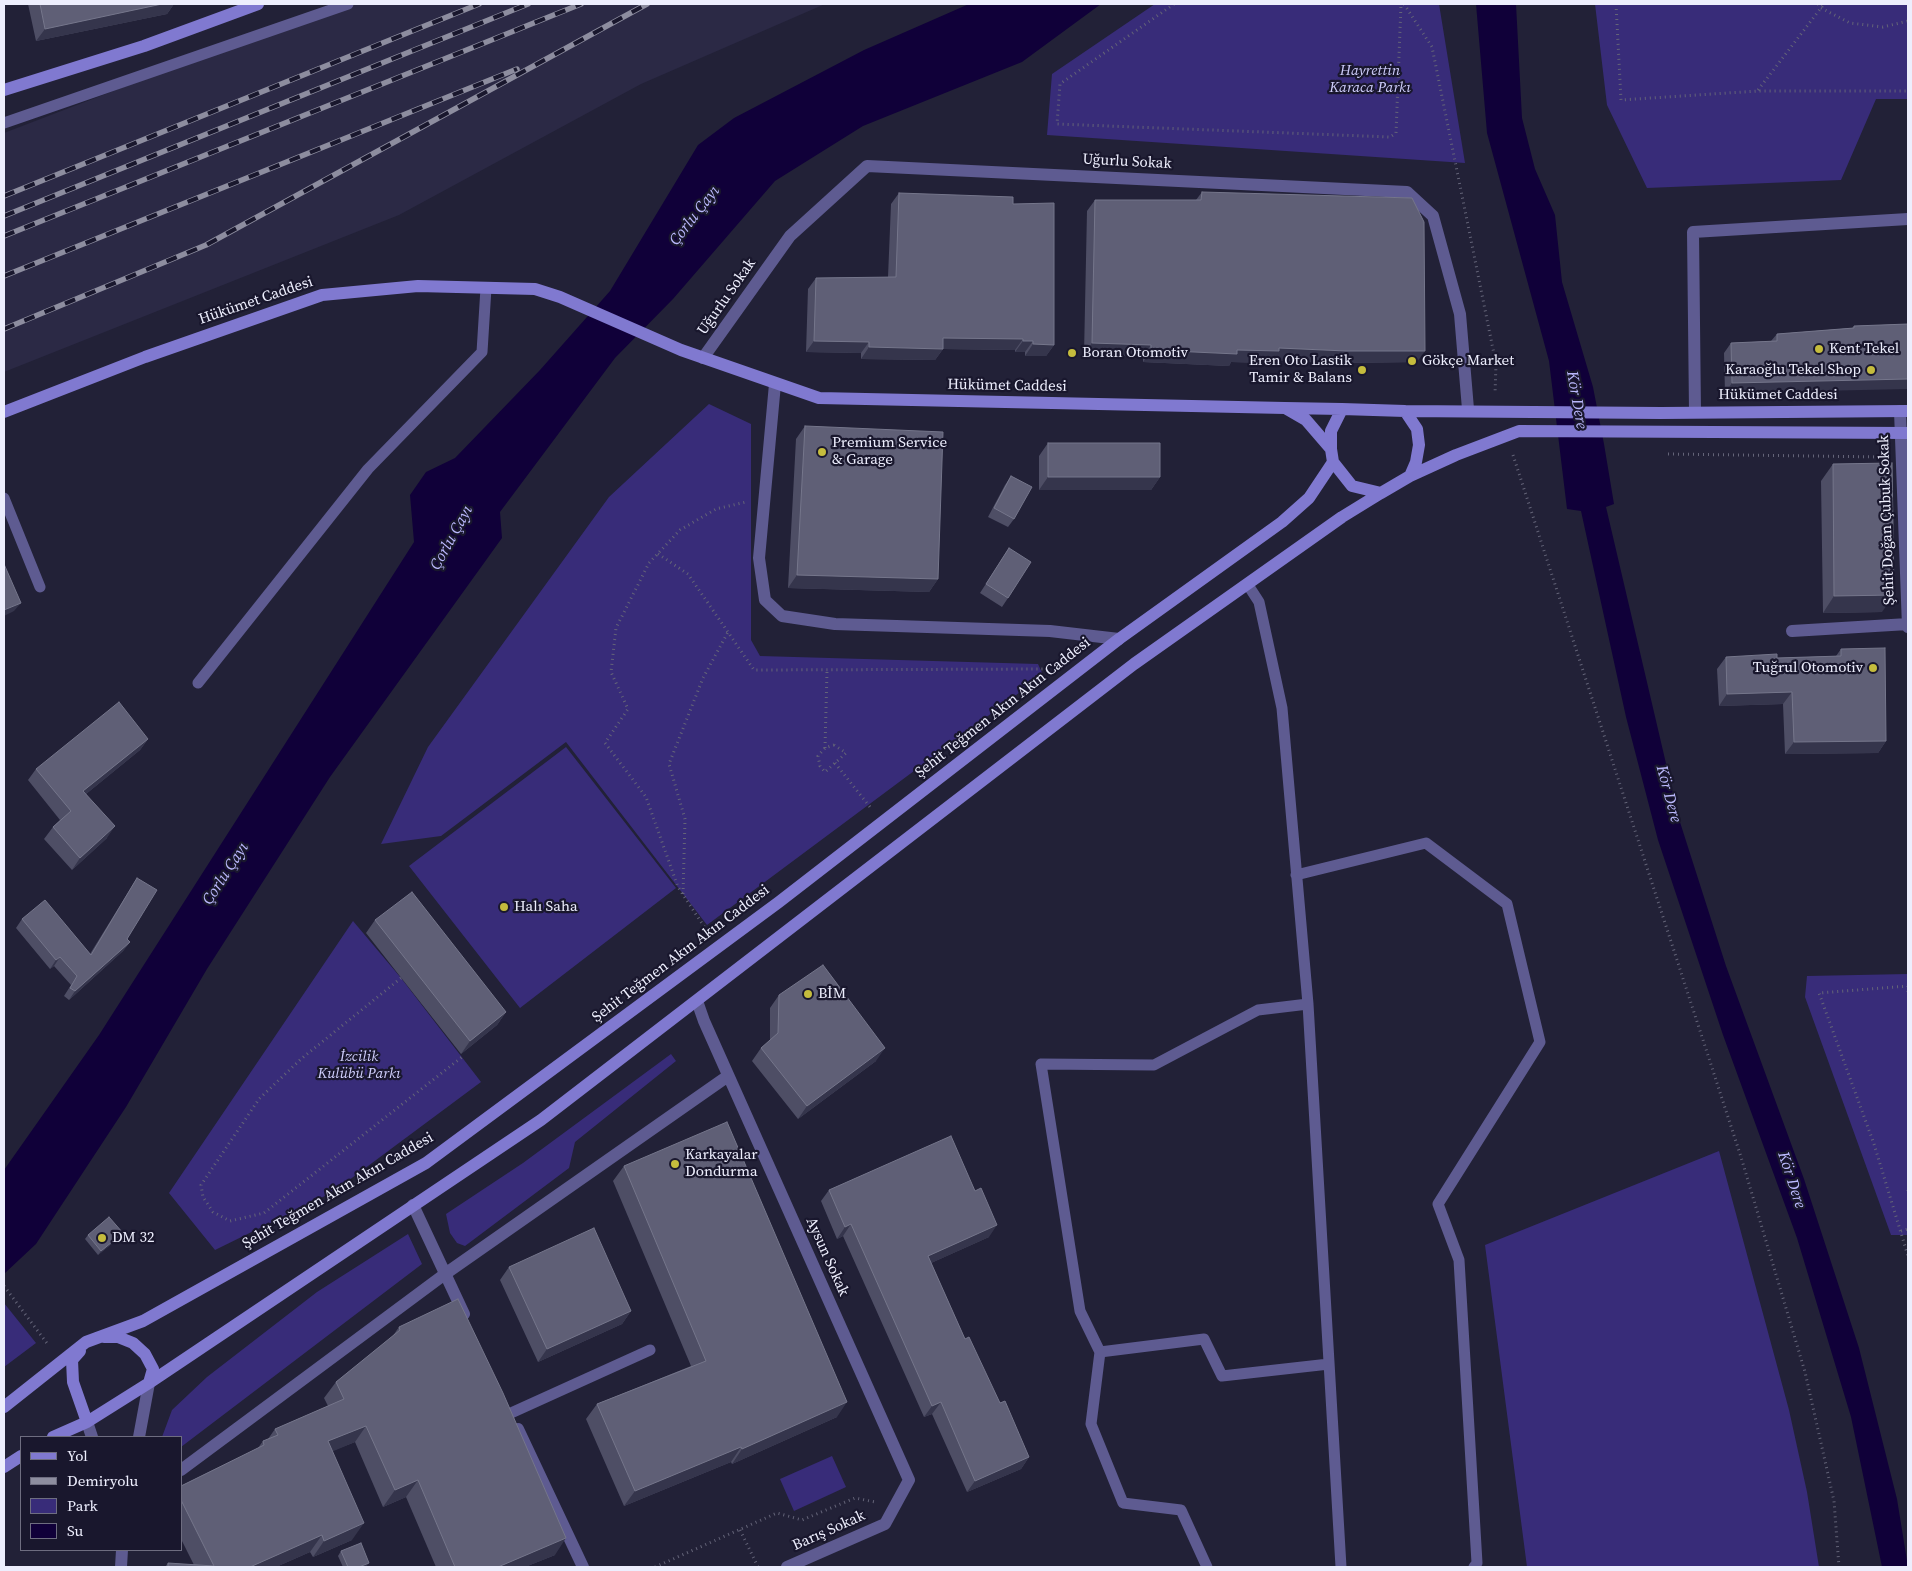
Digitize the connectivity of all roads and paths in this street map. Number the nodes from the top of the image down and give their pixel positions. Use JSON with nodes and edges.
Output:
{"nodes":[{"id":1,"x":258,"y":4,"type":"edge"},
{"id":2,"x":348,"y":4,"type":"edge"},
{"id":3,"x":1174,"y":4,"type":"edge"},
{"id":4,"x":1402,"y":4,"type":"edge"},
{"id":5,"x":1616,"y":4,"type":"edge"},
{"id":6,"x":1818,"y":4,"type":"edge"},
{"id":7,"x":1824,"y":4,"type":"edge"},
{"id":8,"x":1821,"y":8,"type":"junction"},
{"id":9,"x":1908,"y":21,"type":"edge"},
{"id":10,"x":4,"y":90,"type":"edge"},
{"id":11,"x":1758,"y":91,"type":"junction"},
{"id":12,"x":1908,"y":91,"type":"edge"},
{"id":13,"x":4,"y":123,"type":"edge"},
{"id":14,"x":1908,"y":219,"type":"edge"},
{"id":15,"x":486,"y":288,"type":"junction"},
{"id":16,"x":703,"y":358,"type":"junction"},
{"id":17,"x":775,"y":384,"type":"junction"},
{"id":18,"x":1495,"y":397,"type":"dead end"},
{"id":19,"x":1285,"y":408,"type":"junction"},
{"id":20,"x":1342,"y":409,"type":"junction"},
{"id":21,"x":1468,"y":410,"type":"junction"},
{"id":22,"x":1405,"y":411,"type":"junction"},
{"id":23,"x":1904,"y":411,"type":"edge"},
{"id":24,"x":4,"y":412,"type":"edge"},
{"id":25,"x":1695,"y":412,"type":"junction"},
{"id":26,"x":1904,"y":433,"type":"edge"},
{"id":27,"x":1331,"y":449,"type":"junction"},
{"id":28,"x":1512,"y":452,"type":"dead end"},
{"id":29,"x":1667,"y":454,"type":"dead end"},
{"id":30,"x":1901,"y":457,"type":"junction"},
{"id":31,"x":1333,"y":462,"type":"junction"},
{"id":32,"x":1410,"y":476,"type":"junction"},
{"id":33,"x":1381,"y":493,"type":"junction"},
{"id":34,"x":4,"y":498,"type":"edge"},
{"id":35,"x":751,"y":500,"type":"dead end"},
{"id":36,"x":658,"y":554,"type":"junction"},
{"id":37,"x":1248,"y":585,"type":"junction"},
{"id":38,"x":40,"y":587,"type":"dead end"},
{"id":39,"x":1908,"y":624,"type":"edge"},
{"id":40,"x":1908,"y":628,"type":"edge"},
{"id":41,"x":1792,"y":631,"type":"dead end"},
{"id":42,"x":728,"y":632,"type":"junction"},
{"id":43,"x":1119,"y":640,"type":"junction"},
{"id":44,"x":1056,"y":668,"type":"dead end"},
{"id":45,"x":827,"y":671,"type":"junction"},
{"id":46,"x":198,"y":683,"type":"dead end"},
{"id":47,"x":825,"y":748,"type":"junction"},
{"id":48,"x":835,"y":762,"type":"junction"},
{"id":49,"x":870,"y":807,"type":"dead end"},
{"id":50,"x":1296,"y":875,"type":"junction"},
{"id":51,"x":683,"y":894,"type":"junction"},
{"id":52,"x":707,"y":931,"type":"dead end"},
{"id":53,"x":401,"y":978,"type":"dead end"},
{"id":54,"x":1908,"y":986,"type":"edge"},
{"id":55,"x":1908,"y":996,"type":"edge"},
{"id":56,"x":697,"y":1001,"type":"junction"},
{"id":57,"x":1308,"y":1004,"type":"junction"},
{"id":58,"x":462,"y":1056,"type":"dead end"},
{"id":59,"x":728,"y":1076,"type":"junction"},
{"id":60,"x":413,"y":1205,"type":"junction"},
{"id":61,"x":1908,"y":1229,"type":"edge"},
{"id":62,"x":1901,"y":1231,"type":"junction"},
{"id":63,"x":1908,"y":1256,"type":"edge"},
{"id":64,"x":445,"y":1274,"type":"junction"},
{"id":65,"x":4,"y":1286,"type":"edge"},
{"id":66,"x":470,"y":1326,"type":"edge"},
{"id":67,"x":86,"y":1342,"type":"junction"},
{"id":68,"x":50,"y":1346,"type":"dead end"},
{"id":69,"x":650,"y":1350,"type":"dead end"},
{"id":70,"x":1100,"y":1352,"type":"junction"},
{"id":71,"x":1329,"y":1364,"type":"junction"},
{"id":72,"x":149,"y":1383,"type":"junction"},
{"id":73,"x":4,"y":1407,"type":"edge"},
{"id":74,"x":509,"y":1409,"type":"joint"},
{"id":75,"x":87,"y":1422,"type":"junction"},
{"id":76,"x":55,"y":1436,"type":"edge"},
{"id":77,"x":92,"y":1436,"type":"edge"},
{"id":78,"x":139,"y":1436,"type":"edge"},
{"id":79,"x":20,"y":1457,"type":"edge"},
{"id":80,"x":4,"y":1466,"type":"edge"},
{"id":81,"x":182,"y":1469,"type":"edge"},
{"id":82,"x":895,"y":1506,"type":"junction"},
{"id":83,"x":885,"y":1524,"type":"joint"},
{"id":84,"x":740,"y":1530,"type":"junction"},
{"id":85,"x":122,"y":1551,"type":"edge"},
{"id":86,"x":121,"y":1567,"type":"edge"},
{"id":87,"x":583,"y":1567,"type":"edge"},
{"id":88,"x":655,"y":1567,"type":"edge"},
{"id":89,"x":758,"y":1567,"type":"edge"},
{"id":90,"x":787,"y":1567,"type":"edge"},
{"id":91,"x":1207,"y":1567,"type":"edge"},
{"id":92,"x":1340,"y":1567,"type":"edge"},
{"id":93,"x":1474,"y":1567,"type":"edge"},
{"id":94,"x":1839,"y":1567,"type":"edge"}],
"edges":[{"from":1,"to":10,"type":"main road"},
{"from":2,"to":13,"type":"lane"},
{"from":3,"to":4,"type":"path"},
{"from":4,"to":18,"type":"path"},
{"from":5,"to":11,"type":"path"},
{"from":6,"to":8,"type":"path"},
{"from":7,"to":8,"type":"path"},
{"from":8,"to":9,"type":"path"},
{"from":8,"to":11,"type":"path"},
{"from":11,"to":12,"type":"path"},
{"from":14,"to":25,"type":"street"},
{"from":15,"to":16,"type":"main road","name":"Hükümet Caddesi"},
{"from":15,"to":24,"type":"main road","name":"Hükümet Caddesi"},
{"from":15,"to":46,"type":"lane"},
{"from":16,"to":17,"type":"main road","name":"Hükümet Caddesi"},
{"from":16,"to":21,"type":"street","name":"Uğurlu Sokak"},
{"from":17,"to":19,"type":"main road","name":"Hükümet Caddesi"},
{"from":17,"to":43,"type":"street"},
{"from":19,"to":20,"type":"main road","name":"Hükümet Caddesi"},
{"from":19,"to":27,"type":"main road"},
{"from":20,"to":22,"type":"main road"},
{"from":20,"to":27,"type":"main road"},
{"from":21,"to":22,"type":"main road"},
{"from":21,"to":25,"type":"main road","name":"Hükümet Caddesi"},
{"from":22,"to":32,"type":"main road"},
{"from":23,"to":25,"type":"main road","name":"Hükümet Caddesi"},
{"from":23,"to":26,"type":"street","name":"Şehit Doğan Çubuk Sokak"},
{"from":26,"to":30,"type":"street","name":"Şehit Doğan Çubuk Sokak"},
{"from":26,"to":32,"type":"main road"},
{"from":27,"to":31,"type":"main road"},
{"from":28,"to":94,"type":"path"},
{"from":29,"to":30,"type":"path"},
{"from":30,"to":39,"type":"street","name":"Şehit Doğan Çubuk Sokak"},
{"from":31,"to":33,"type":"main road"},
{"from":31,"to":43,"type":"main road","name":"Şehit Teğmen Akın Akın Caddesi"},
{"from":32,"to":33,"type":"main road"},
{"from":33,"to":37,"type":"main road"},
{"from":34,"to":38,"type":"lane"},
{"from":35,"to":36,"type":"path"},
{"from":36,"to":42,"type":"path"},
{"from":36,"to":51,"type":"path"},
{"from":37,"to":50,"type":"lane"},
{"from":37,"to":56,"type":"main road"},
{"from":39,"to":40,"type":"street","name":"Şehit Doğan Çubuk Sokak"},
{"from":39,"to":41,"type":"street"},
{"from":42,"to":45,"type":"path"},
{"from":42,"to":51,"type":"path"},
{"from":43,"to":67,"type":"main road","name":"Şehit Teğmen Akın Akın Caddesi"},
{"from":44,"to":45,"type":"path"},
{"from":45,"to":47,"type":"path"},
{"from":47,"to":48,"type":"path"},
{"from":47,"to":48,"type":"path"},
{"from":48,"to":49,"type":"path"},
{"from":50,"to":57,"type":"lane"},
{"from":50,"to":93,"type":"lane"},
{"from":51,"to":52,"type":"path"},
{"from":53,"to":58,"type":"path"},
{"from":54,"to":55,"type":"path"},
{"from":54,"to":62,"type":"path"},
{"from":56,"to":59,"type":"street","name":"Aysun Sokak"},
{"from":56,"to":60,"type":"main road"},
{"from":57,"to":70,"type":"lane"},
{"from":57,"to":71,"type":"lane"},
{"from":59,"to":64,"type":"street"},
{"from":59,"to":82,"type":"street","name":"Aysun Sokak"},
{"from":60,"to":64,"type":"street"},
{"from":60,"to":72,"type":"main road"},
{"from":61,"to":62,"type":"path"},
{"from":62,"to":63,"type":"path"},
{"from":64,"to":66,"type":"street"},
{"from":64,"to":81,"type":"street"},
{"from":65,"to":68,"type":"path"},
{"from":67,"to":72,"type":"main road"},
{"from":67,"to":73,"type":"main road","name":"Şehit Teğmen Akın Akın Caddesi"},
{"from":67,"to":75,"type":"main road"},
{"from":69,"to":74,"type":"lane"},
{"from":70,"to":71,"type":"lane"},
{"from":70,"to":91,"type":"lane"},
{"from":71,"to":92,"type":"lane"},
{"from":72,"to":75,"type":"main road"},
{"from":72,"to":78,"type":"street"},
{"from":74,"to":87,"type":"street"},
{"from":75,"to":76,"type":"main road"},
{"from":75,"to":77,"type":"street"},
{"from":79,"to":80,"type":"main road"},
{"from":82,"to":83,"type":"street","name":"Aysun Sokak"},
{"from":82,"to":84,"type":"path"},
{"from":83,"to":90,"type":"street","name":"Barış Sokak"},
{"from":84,"to":88,"type":"path"},
{"from":84,"to":89,"type":"path"},
{"from":85,"to":86,"type":"street"}]}
